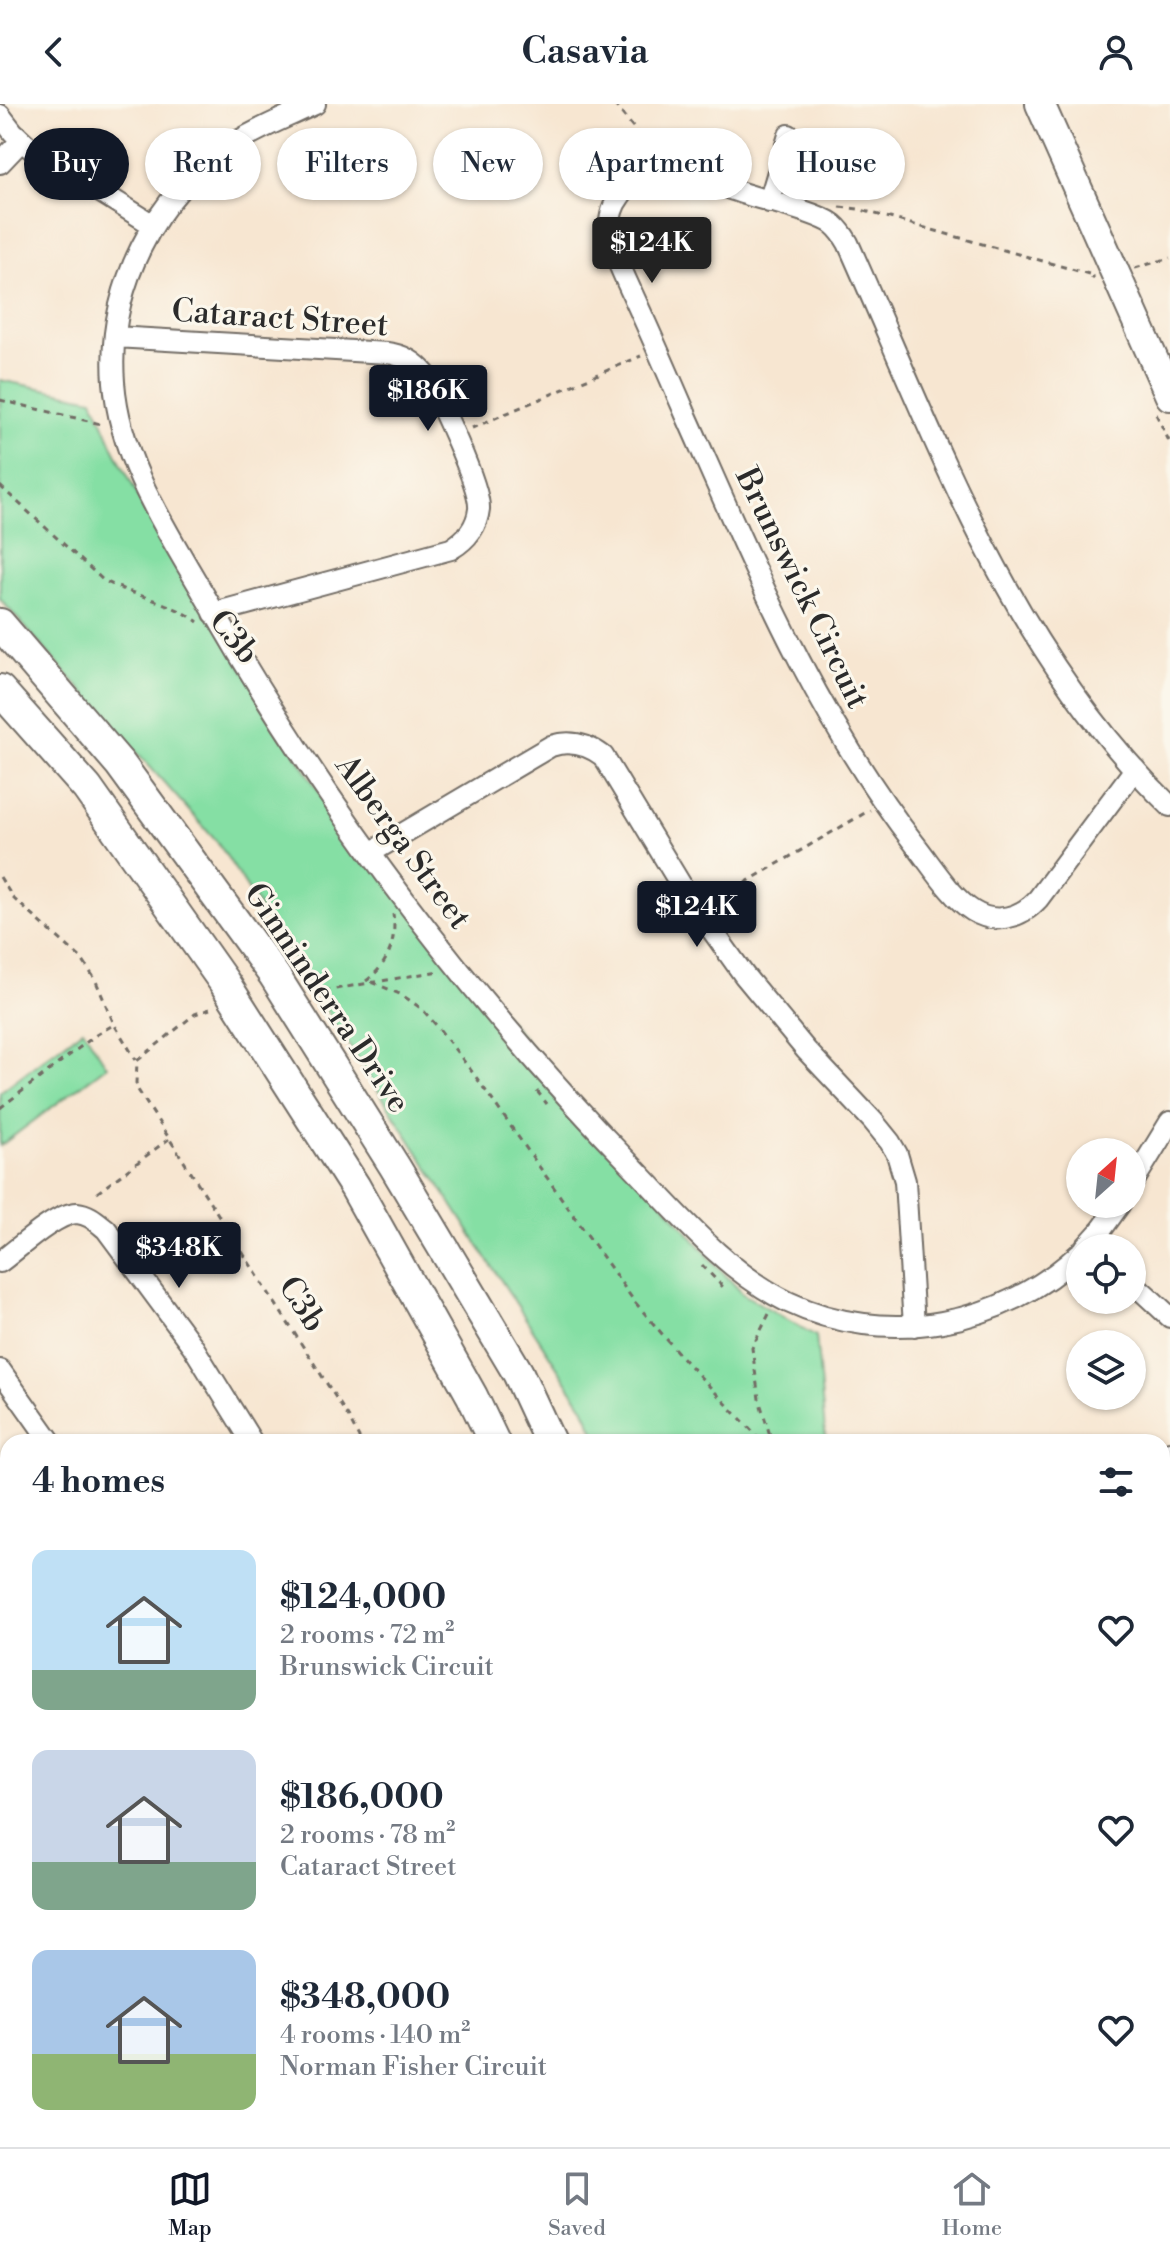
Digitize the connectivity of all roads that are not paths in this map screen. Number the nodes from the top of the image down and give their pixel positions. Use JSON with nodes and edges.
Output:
{"nodes":[{"id":1,"x":315,"y":104,"type":"edge"},
{"id":2,"x":1040,"y":104,"type":"edge"},
{"id":3,"x":0,"y":115,"type":"edge"},
{"id":4,"x":21,"y":141,"type":"junction"},
{"id":5,"x":0,"y":163,"type":"edge"},
{"id":6,"x":769,"y":202,"type":"joint"},
{"id":7,"x":153,"y":225,"type":"junction"},
{"id":8,"x":115,"y":337,"type":"junction"},
{"id":9,"x":1170,"y":396,"type":"edge"},
{"id":10,"x":208,"y":620,"type":"junction"},
{"id":11,"x":0,"y":624,"type":"edge"},
{"id":12,"x":0,"y":690,"type":"edge"},
{"id":13,"x":1135,"y":769,"type":"junction"},
{"id":14,"x":1170,"y":806,"type":"edge"},
{"id":15,"x":370,"y":853,"type":"junction"},
{"id":16,"x":1170,"y":1122,"type":"edge"},
{"id":17,"x":1146,"y":1161,"type":"edge"},
{"id":18,"x":0,"y":1262,"type":"edge"},
{"id":19,"x":1066,"y":1265,"type":"edge"},
{"id":20,"x":1146,"y":1295,"type":"edge"},
{"id":21,"x":1170,"y":1317,"type":"edge"},
{"id":22,"x":914,"y":1326,"type":"junction"},
{"id":23,"x":0,"y":1370,"type":"edge"},
{"id":24,"x":45,"y":1434,"type":"edge"},
{"id":25,"x":247,"y":1434,"type":"edge"},
{"id":26,"x":490,"y":1434,"type":"edge"},
{"id":27,"x":546,"y":1434,"type":"edge"}],
"edges":[{"from":1,"to":7,"type":"street","name":"Alberga Street"},
{"from":2,"to":9,"type":"street"},
{"from":3,"to":4,"type":"street"},
{"from":4,"to":5,"type":"street"},
{"from":4,"to":7,"type":"street"},
{"from":6,"to":13,"type":"street"},
{"from":6,"to":13,"type":"street","name":"Brunswick Circuit"},
{"from":7,"to":8,"type":"street","name":"Alberga Street"},
{"from":8,"to":10,"type":"street","name":"Alberga Street"},
{"from":8,"to":10,"type":"street","name":"Cataract Street"},
{"from":10,"to":15,"type":"street","name":"Alberga Street"},
{"from":11,"to":27,"type":"main road","name":"Ginninderra Drive"},
{"from":12,"to":26,"type":"main road"},
{"from":13,"to":14,"type":"street"},
{"from":15,"to":22,"type":"street","name":"Alberga Street"},
{"from":15,"to":22,"type":"street"},
{"from":16,"to":17,"type":"street"},
{"from":18,"to":25,"type":"street"},
{"from":19,"to":22,"type":"street","name":"Alberga Street"},
{"from":20,"to":21,"type":"street"},
{"from":23,"to":24,"type":"street"}]}
